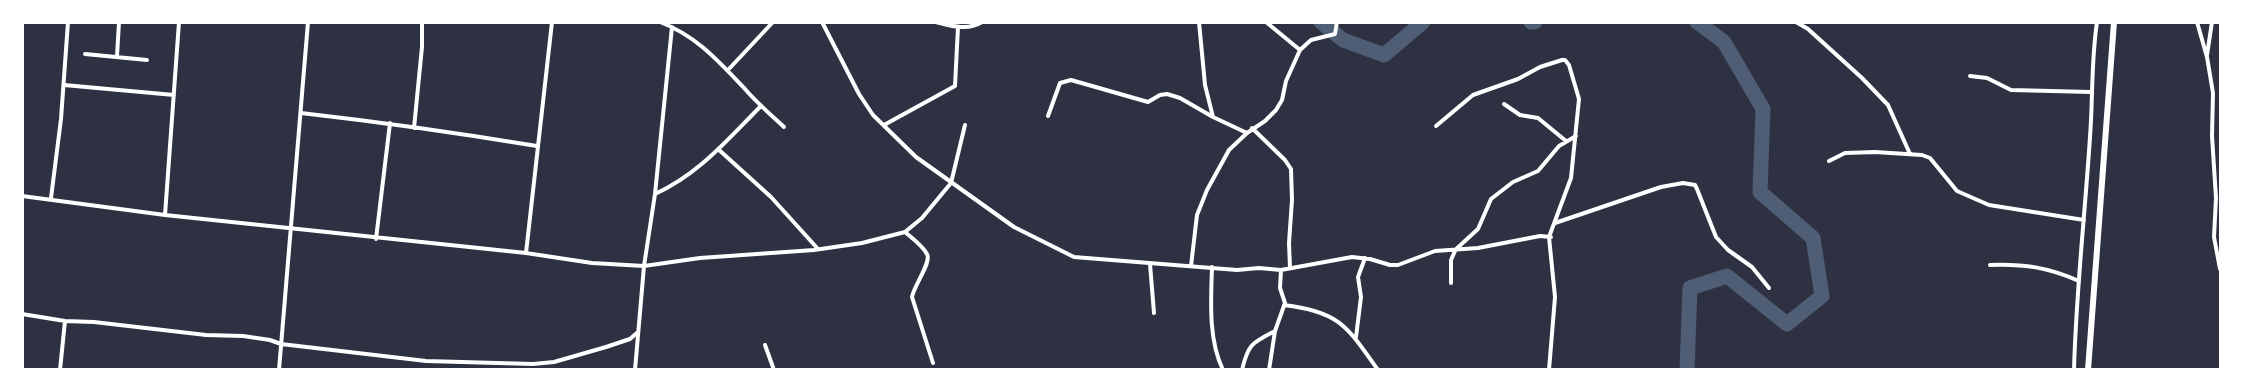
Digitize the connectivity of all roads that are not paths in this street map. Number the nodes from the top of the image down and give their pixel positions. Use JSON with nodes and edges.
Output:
{"nodes":[{"id":1,"x":68,"y":22,"type":"edge"},
{"id":2,"x":119,"y":22,"type":"edge"},
{"id":3,"x":179,"y":22,"type":"edge"},
{"id":4,"x":308,"y":22,"type":"edge"},
{"id":5,"x":422,"y":22,"type":"edge"},
{"id":6,"x":552,"y":22,"type":"edge"},
{"id":7,"x":660,"y":22,"type":"edge"},
{"id":8,"x":773,"y":22,"type":"edge"},
{"id":9,"x":822,"y":22,"type":"edge"},
{"id":10,"x":936,"y":22,"type":"edge"},
{"id":11,"x":982,"y":22,"type":"edge"},
{"id":12,"x":1199,"y":22,"type":"edge"},
{"id":13,"x":1266,"y":22,"type":"edge"},
{"id":14,"x":1337,"y":22,"type":"edge"},
{"id":15,"x":1796,"y":22,"type":"edge"},
{"id":16,"x":2097,"y":22,"type":"edge"},
{"id":17,"x":2114,"y":22,"type":"edge"},
{"id":18,"x":2197,"y":22,"type":"edge"},
{"id":19,"x":2212,"y":22,"type":"edge"},
{"id":20,"x":672,"y":27,"type":"junction"},
{"id":21,"x":958,"y":27,"type":"junction"},
{"id":22,"x":1300,"y":50,"type":"junction"},
{"id":23,"x":85,"y":54,"type":"dead end"},
{"id":24,"x":117,"y":56,"type":"junction"},
{"id":25,"x":2207,"y":57,"type":"junction"},
{"id":26,"x":147,"y":60,"type":"dead end"},
{"id":27,"x":728,"y":70,"type":"junction"},
{"id":28,"x":1970,"y":76,"type":"dead end"},
{"id":29,"x":64,"y":85,"type":"junction"},
{"id":30,"x":2091,"y":92,"type":"junction"},
{"id":31,"x":2213,"y":93,"type":"junction"},
{"id":32,"x":174,"y":95,"type":"junction"},
{"id":33,"x":2220,"y":96,"type":"edge"},
{"id":34,"x":1504,"y":104,"type":"dead end"},
{"id":35,"x":761,"y":106,"type":"junction"},
{"id":36,"x":300,"y":113,"type":"junction"},
{"id":37,"x":1048,"y":116,"type":"dead end"},
{"id":38,"x":1214,"y":117,"type":"junction"},
{"id":39,"x":390,"y":123,"type":"junction"},
{"id":40,"x":884,"y":125,"type":"junction"},
{"id":41,"x":965,"y":125,"type":"dead end"},
{"id":42,"x":1436,"y":126,"type":"dead end"},
{"id":43,"x":784,"y":127,"type":"dead end"},
{"id":44,"x":414,"y":128,"type":"junction"},
{"id":45,"x":1252,"y":128,"type":"junction"},
{"id":46,"x":1247,"y":133,"type":"junction"},
{"id":47,"x":1576,"y":136,"type":"junction"},
{"id":48,"x":1566,"y":141,"type":"junction"},
{"id":49,"x":537,"y":146,"type":"junction"},
{"id":50,"x":718,"y":149,"type":"junction"},
{"id":51,"x":1910,"y":154,"type":"junction"},
{"id":52,"x":1829,"y":161,"type":"dead end"},
{"id":53,"x":951,"y":183,"type":"junction"},
{"id":54,"x":655,"y":194,"type":"junction"},
{"id":55,"x":22,"y":196,"type":"edge"},
{"id":56,"x":51,"y":198,"type":"junction"},
{"id":57,"x":165,"y":215,"type":"junction"},
{"id":58,"x":2084,"y":220,"type":"junction"},
{"id":59,"x":1555,"y":223,"type":"junction"},
{"id":60,"x":292,"y":228,"type":"junction"},
{"id":61,"x":905,"y":232,"type":"junction"},
{"id":62,"x":1551,"y":237,"type":"junction"},
{"id":63,"x":376,"y":239,"type":"junction"},
{"id":64,"x":818,"y":249,"type":"junction"},
{"id":65,"x":1454,"y":251,"type":"junction"},
{"id":66,"x":526,"y":254,"type":"junction"},
{"id":67,"x":1365,"y":258,"type":"junction"},
{"id":68,"x":1150,"y":264,"type":"junction"},
{"id":69,"x":1990,"y":265,"type":"dead end"},
{"id":70,"x":644,"y":266,"type":"junction"},
{"id":71,"x":1191,"y":266,"type":"junction"},
{"id":72,"x":1212,"y":267,"type":"junction"},
{"id":73,"x":1290,"y":268,"type":"junction"},
{"id":74,"x":2220,"y":269,"type":"edge"},
{"id":75,"x":1282,"y":270,"type":"junction"},
{"id":76,"x":2079,"y":281,"type":"junction"},
{"id":77,"x":1451,"y":283,"type":"dead end"},
{"id":78,"x":1769,"y":288,"type":"dead end"},
{"id":79,"x":1284,"y":305,"type":"junction"},
{"id":80,"x":1154,"y":313,"type":"dead end"},
{"id":81,"x":22,"y":314,"type":"edge"},
{"id":82,"x":65,"y":321,"type":"junction"},
{"id":83,"x":1275,"y":331,"type":"junction"},
{"id":84,"x":638,"y":332,"type":"junction"},
{"id":85,"x":1356,"y":338,"type":"junction"},
{"id":86,"x":281,"y":344,"type":"junction"},
{"id":87,"x":765,"y":345,"type":"dead end"},
{"id":88,"x":933,"y":363,"type":"dead end"},
{"id":89,"x":60,"y":370,"type":"edge"},
{"id":90,"x":279,"y":370,"type":"edge"},
{"id":91,"x":635,"y":370,"type":"edge"},
{"id":92,"x":774,"y":370,"type":"edge"},
{"id":93,"x":1223,"y":370,"type":"edge"},
{"id":94,"x":1242,"y":370,"type":"edge"},
{"id":95,"x":1269,"y":370,"type":"edge"},
{"id":96,"x":1378,"y":370,"type":"edge"},
{"id":97,"x":1549,"y":370,"type":"edge"},
{"id":98,"x":2074,"y":370,"type":"edge"},
{"id":99,"x":2088,"y":370,"type":"edge"}],
"edges":[{"from":1,"to":29,"type":"street"},
{"from":2,"to":24,"type":"street"},
{"from":3,"to":32,"type":"street"},
{"from":4,"to":36,"type":"street"},
{"from":5,"to":44,"type":"street"},
{"from":6,"to":49,"type":"street"},
{"from":7,"to":20,"type":"street"},
{"from":8,"to":27,"type":"street"},
{"from":9,"to":40,"type":"street"},
{"from":10,"to":21,"type":"street"},
{"from":11,"to":21,"type":"street"},
{"from":12,"to":38,"type":"street"},
{"from":13,"to":22,"type":"street"},
{"from":14,"to":22,"type":"street"},
{"from":15,"to":51,"type":"street"},
{"from":16,"to":30,"type":"street"},
{"from":17,"to":99,"type":"highway"},
{"from":18,"to":25,"type":"street"},
{"from":19,"to":25,"type":"street"},
{"from":20,"to":27,"type":"street"},
{"from":20,"to":54,"type":"street"},
{"from":21,"to":40,"type":"street"},
{"from":22,"to":45,"type":"street"},
{"from":23,"to":24,"type":"street"},
{"from":24,"to":26,"type":"street"},
{"from":25,"to":31,"type":"street"},
{"from":27,"to":35,"type":"street"},
{"from":28,"to":30,"type":"street"},
{"from":29,"to":32,"type":"street"},
{"from":29,"to":56,"type":"street"},
{"from":30,"to":58,"type":"street"},
{"from":31,"to":33,"type":"street"},
{"from":31,"to":74,"type":"street"},
{"from":32,"to":57,"type":"street"},
{"from":34,"to":48,"type":"street"},
{"from":35,"to":43,"type":"street"},
{"from":35,"to":50,"type":"street"},
{"from":36,"to":39,"type":"street"},
{"from":36,"to":60,"type":"street"},
{"from":37,"to":38,"type":"street"},
{"from":38,"to":46,"type":"street"},
{"from":39,"to":44,"type":"street"},
{"from":39,"to":63,"type":"street"},
{"from":40,"to":53,"type":"street"},
{"from":41,"to":53,"type":"street"},
{"from":42,"to":47,"type":"street"},
{"from":44,"to":49,"type":"street"},
{"from":45,"to":46,"type":"street"},
{"from":45,"to":73,"type":"street"},
{"from":46,"to":71,"type":"street"},
{"from":47,"to":48,"type":"street"},
{"from":47,"to":59,"type":"street"},
{"from":48,"to":65,"type":"street"},
{"from":49,"to":66,"type":"street"},
{"from":50,"to":54,"type":"street"},
{"from":50,"to":64,"type":"street"},
{"from":51,"to":52,"type":"street"},
{"from":51,"to":58,"type":"street"},
{"from":53,"to":61,"type":"street"},
{"from":53,"to":68,"type":"street"},
{"from":54,"to":70,"type":"street"},
{"from":55,"to":56,"type":"street"},
{"from":56,"to":57,"type":"street"},
{"from":57,"to":60,"type":"street"},
{"from":58,"to":76,"type":"street"},
{"from":59,"to":62,"type":"street"},
{"from":59,"to":78,"type":"street"},
{"from":60,"to":63,"type":"street"},
{"from":60,"to":86,"type":"street"},
{"from":61,"to":64,"type":"street"},
{"from":61,"to":88,"type":"street"},
{"from":62,"to":65,"type":"street"},
{"from":62,"to":97,"type":"street"},
{"from":63,"to":66,"type":"street"},
{"from":64,"to":70,"type":"street"},
{"from":65,"to":67,"type":"street"},
{"from":65,"to":77,"type":"street"},
{"from":66,"to":70,"type":"street"},
{"from":67,"to":73,"type":"street"},
{"from":67,"to":85,"type":"street"},
{"from":68,"to":71,"type":"street"},
{"from":68,"to":80,"type":"street"},
{"from":69,"to":76,"type":"street"},
{"from":70,"to":84,"type":"street"},
{"from":71,"to":72,"type":"street"},
{"from":72,"to":75,"type":"street"},
{"from":72,"to":93,"type":"street"},
{"from":73,"to":75,"type":"street"},
{"from":75,"to":79,"type":"street"},
{"from":76,"to":98,"type":"street"},
{"from":79,"to":83,"type":"street"},
{"from":79,"to":85,"type":"street"},
{"from":81,"to":82,"type":"street"},
{"from":82,"to":86,"type":"street"},
{"from":82,"to":89,"type":"street"},
{"from":83,"to":94,"type":"street"},
{"from":83,"to":95,"type":"street"},
{"from":84,"to":86,"type":"street"},
{"from":84,"to":91,"type":"street"},
{"from":85,"to":96,"type":"street"},
{"from":86,"to":90,"type":"street"},
{"from":87,"to":92,"type":"street"}]}
